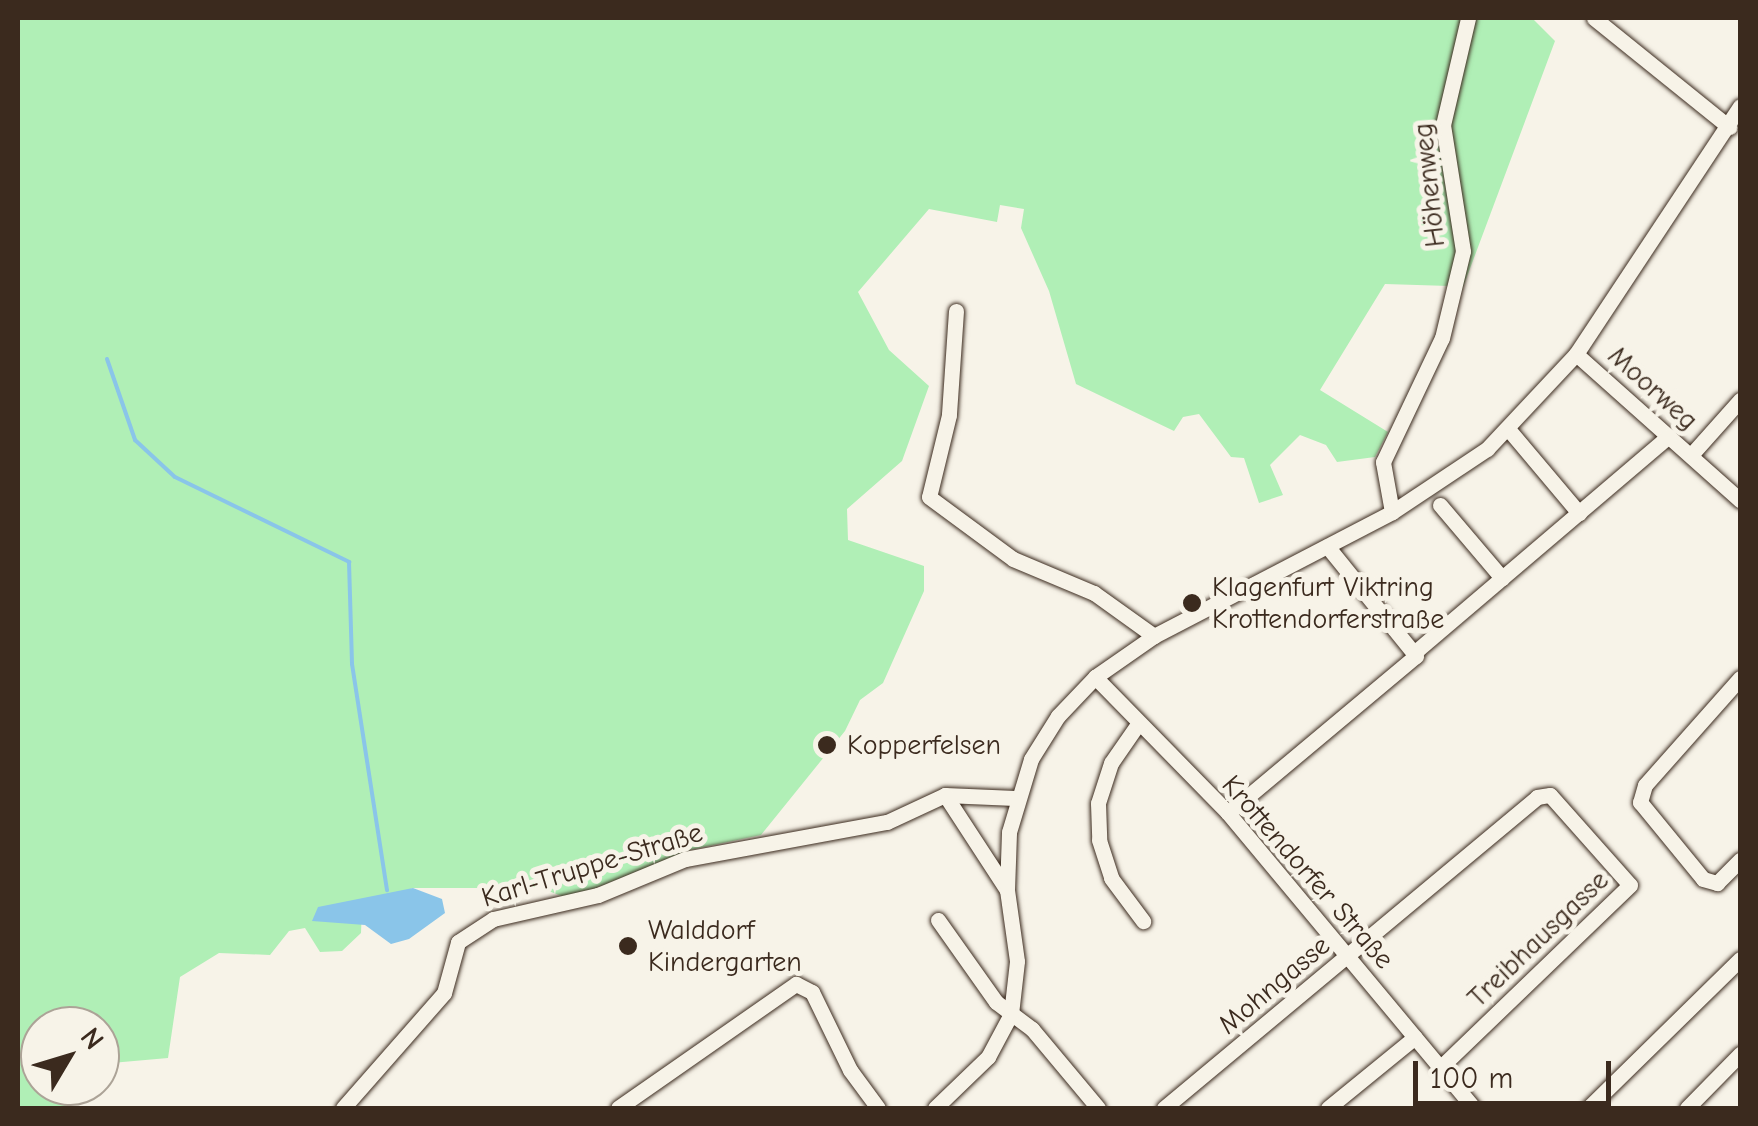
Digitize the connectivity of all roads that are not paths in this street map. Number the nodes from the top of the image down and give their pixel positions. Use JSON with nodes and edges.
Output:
{"nodes":[{"id":1,"x":1468,"y":18,"type":"edge"},
{"id":2,"x":1594,"y":18,"type":"edge"},
{"id":3,"x":1740,"y":106,"type":"edge"},
{"id":4,"x":1729,"y":127,"type":"junction"},
{"id":5,"x":956,"y":311,"type":"dead end"},
{"id":6,"x":1576,"y":354,"type":"junction"},
{"id":7,"x":1740,"y":400,"type":"edge"},
{"id":8,"x":1509,"y":430,"type":"junction"},
{"id":9,"x":1669,"y":436,"type":"junction"},
{"id":10,"x":1691,"y":455,"type":"junction"},
{"id":11,"x":1740,"y":500,"type":"edge"},
{"id":12,"x":1440,"y":505,"type":"dead end"},
{"id":13,"x":1392,"y":512,"type":"junction"},
{"id":14,"x":1580,"y":512,"type":"junction"},
{"id":15,"x":1327,"y":546,"type":"junction"},
{"id":16,"x":1502,"y":578,"type":"junction"},
{"id":17,"x":1154,"y":636,"type":"junction"},
{"id":18,"x":1415,"y":652,"type":"junction"},
{"id":19,"x":1095,"y":677,"type":"junction"},
{"id":20,"x":1740,"y":678,"type":"edge"},
{"id":21,"x":1138,"y":724,"type":"junction"},
{"id":22,"x":944,"y":795,"type":"junction"},
{"id":23,"x":1015,"y":798,"type":"junction"},
{"id":24,"x":1556,"y":799,"type":"joint"},
{"id":25,"x":1228,"y":813,"type":"junction"},
{"id":26,"x":1740,"y":860,"type":"edge"},
{"id":27,"x":1007,"y":890,"type":"junction"},
{"id":28,"x":938,"y":920,"type":"dead end"},
{"id":29,"x":1143,"y":921,"type":"dead end"},
{"id":30,"x":1348,"y":955,"type":"junction"},
{"id":31,"x":1740,"y":959,"type":"edge"},
{"id":32,"x":1011,"y":1014,"type":"junction"},
{"id":33,"x":1415,"y":1037,"type":"junction"},
{"id":34,"x":1740,"y":1054,"type":"edge"},
{"id":35,"x":1440,"y":1067,"type":"junction"},
{"id":36,"x":343,"y":1108,"type":"edge"},
{"id":37,"x":618,"y":1108,"type":"edge"},
{"id":38,"x":878,"y":1108,"type":"edge"},
{"id":39,"x":936,"y":1108,"type":"edge"},
{"id":40,"x":1098,"y":1108,"type":"edge"},
{"id":41,"x":1164,"y":1108,"type":"edge"},
{"id":42,"x":1328,"y":1108,"type":"edge"},
{"id":43,"x":1474,"y":1108,"type":"edge"},
{"id":44,"x":1588,"y":1108,"type":"edge"},
{"id":45,"x":1687,"y":1108,"type":"edge"}],
"edges":[{"from":1,"to":13,"type":"street","name":"Höhenweg"},
{"from":2,"to":4,"type":"street"},
{"from":3,"to":4,"type":"street"},
{"from":4,"to":6,"type":"street"},
{"from":5,"to":17,"type":"street"},
{"from":6,"to":8,"type":"street"},
{"from":6,"to":9,"type":"street","name":"Moorweg"},
{"from":7,"to":10,"type":"street"},
{"from":8,"to":13,"type":"street"},
{"from":8,"to":14,"type":"street"},
{"from":9,"to":10,"type":"street","name":"Moorweg"},
{"from":9,"to":14,"type":"street"},
{"from":10,"to":11,"type":"street","name":"Moorweg"},
{"from":12,"to":16,"type":"street"},
{"from":13,"to":15,"type":"street"},
{"from":14,"to":16,"type":"street"},
{"from":15,"to":17,"type":"street"},
{"from":15,"to":18,"type":"street"},
{"from":16,"to":18,"type":"street"},
{"from":17,"to":19,"type":"street"},
{"from":18,"to":25,"type":"street"},
{"from":19,"to":21,"type":"street","name":"Krottendorfer Straße"},
{"from":19,"to":23,"type":"street"},
{"from":20,"to":26,"type":"street"},
{"from":21,"to":25,"type":"street","name":"Krottendorfer Straße"},
{"from":21,"to":29,"type":"street"},
{"from":22,"to":23,"type":"street","name":"Karl-Truppe-Straße"},
{"from":22,"to":27,"type":"street"},
{"from":22,"to":36,"type":"street","name":"Karl-Truppe-Straße"},
{"from":23,"to":27,"type":"street"},
{"from":24,"to":30,"type":"street","name":"Mohngasse"},
{"from":24,"to":35,"type":"street","name":"Treibhausgasse"},
{"from":25,"to":30,"type":"street","name":"Krottendorfer Straße"},
{"from":27,"to":32,"type":"street"},
{"from":28,"to":32,"type":"street"},
{"from":30,"to":33,"type":"street","name":"Krottendorfer Straße"},
{"from":30,"to":41,"type":"street","name":"Mohngasse"},
{"from":31,"to":44,"type":"street"},
{"from":32,"to":39,"type":"street"},
{"from":32,"to":40,"type":"street"},
{"from":33,"to":35,"type":"street","name":"Krottendorfer Straße"},
{"from":33,"to":42,"type":"street"},
{"from":34,"to":45,"type":"street"},
{"from":35,"to":43,"type":"street","name":"Krottendorfer Straße"},
{"from":37,"to":38,"type":"street"}]}
